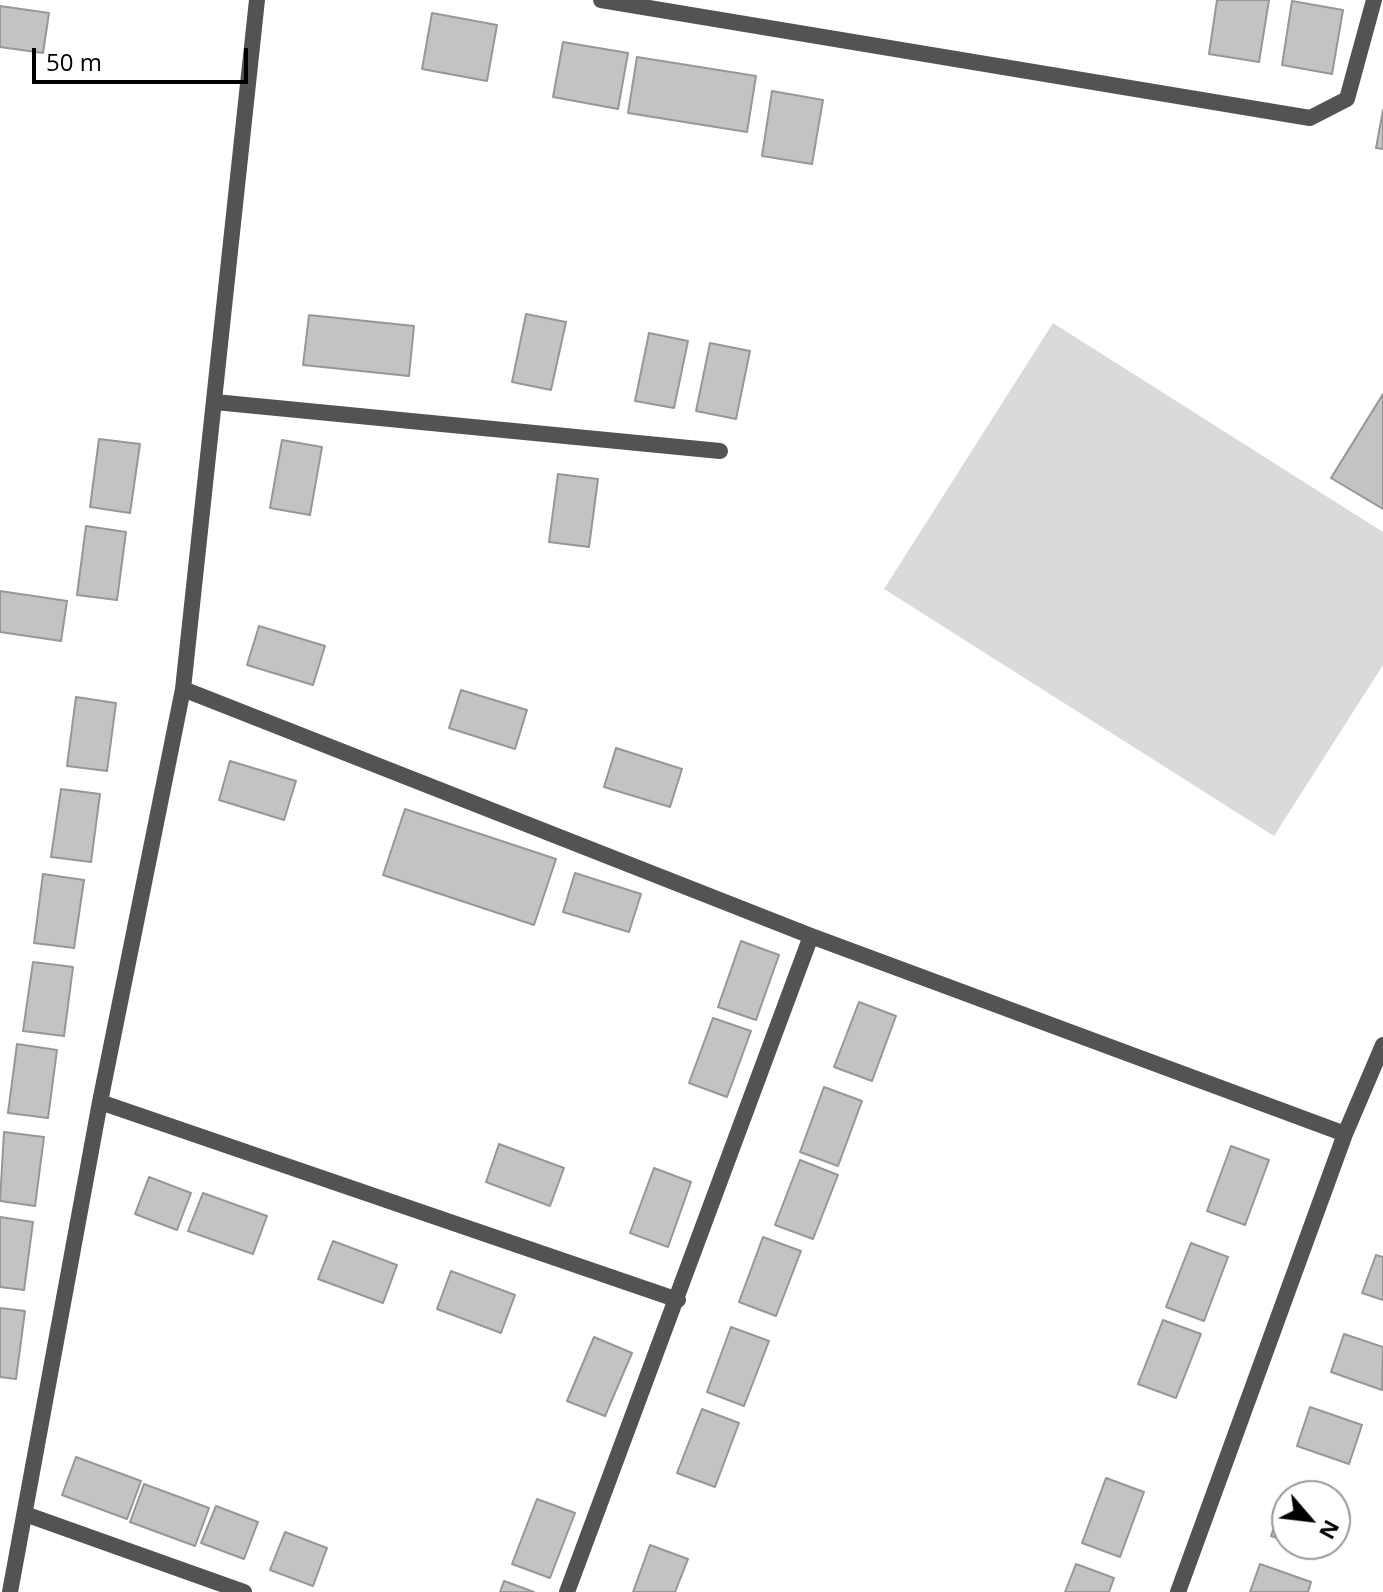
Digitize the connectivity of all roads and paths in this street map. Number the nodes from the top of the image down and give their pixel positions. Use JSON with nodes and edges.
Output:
{"nodes":[{"id":1,"x":257,"y":0,"type":"edge"},
{"id":2,"x":601,"y":0,"type":"edge"},
{"id":3,"x":1374,"y":0,"type":"edge"},
{"id":4,"x":215,"y":402,"type":"junction"},
{"id":5,"x":720,"y":451,"type":"dead end"},
{"id":6,"x":183,"y":689,"type":"junction"},
{"id":7,"x":811,"y":936,"type":"junction"},
{"id":8,"x":1383,"y":1045,"type":"edge"},
{"id":9,"x":100,"y":1102,"type":"junction"},
{"id":10,"x":1345,"y":1134,"type":"junction"},
{"id":11,"x":678,"y":1300,"type":"junction"},
{"id":12,"x":25,"y":1514,"type":"junction"},
{"id":13,"x":10,"y":1592,"type":"edge"},
{"id":14,"x":244,"y":1592,"type":"edge"},
{"id":15,"x":567,"y":1592,"type":"edge"},
{"id":16,"x":1178,"y":1592,"type":"edge"}],
"edges":[{"from":1,"to":4,"type":"street"},
{"from":2,"to":3,"type":"street"},
{"from":4,"to":5,"type":"street"},
{"from":4,"to":6,"type":"street"},
{"from":6,"to":7,"type":"street"},
{"from":6,"to":9,"type":"street"},
{"from":7,"to":10,"type":"street"},
{"from":7,"to":11,"type":"street"},
{"from":8,"to":10,"type":"street"},
{"from":9,"to":11,"type":"street"},
{"from":9,"to":12,"type":"street"},
{"from":10,"to":16,"type":"street"},
{"from":11,"to":15,"type":"street"},
{"from":12,"to":13,"type":"street"},
{"from":12,"to":14,"type":"street"}]}
